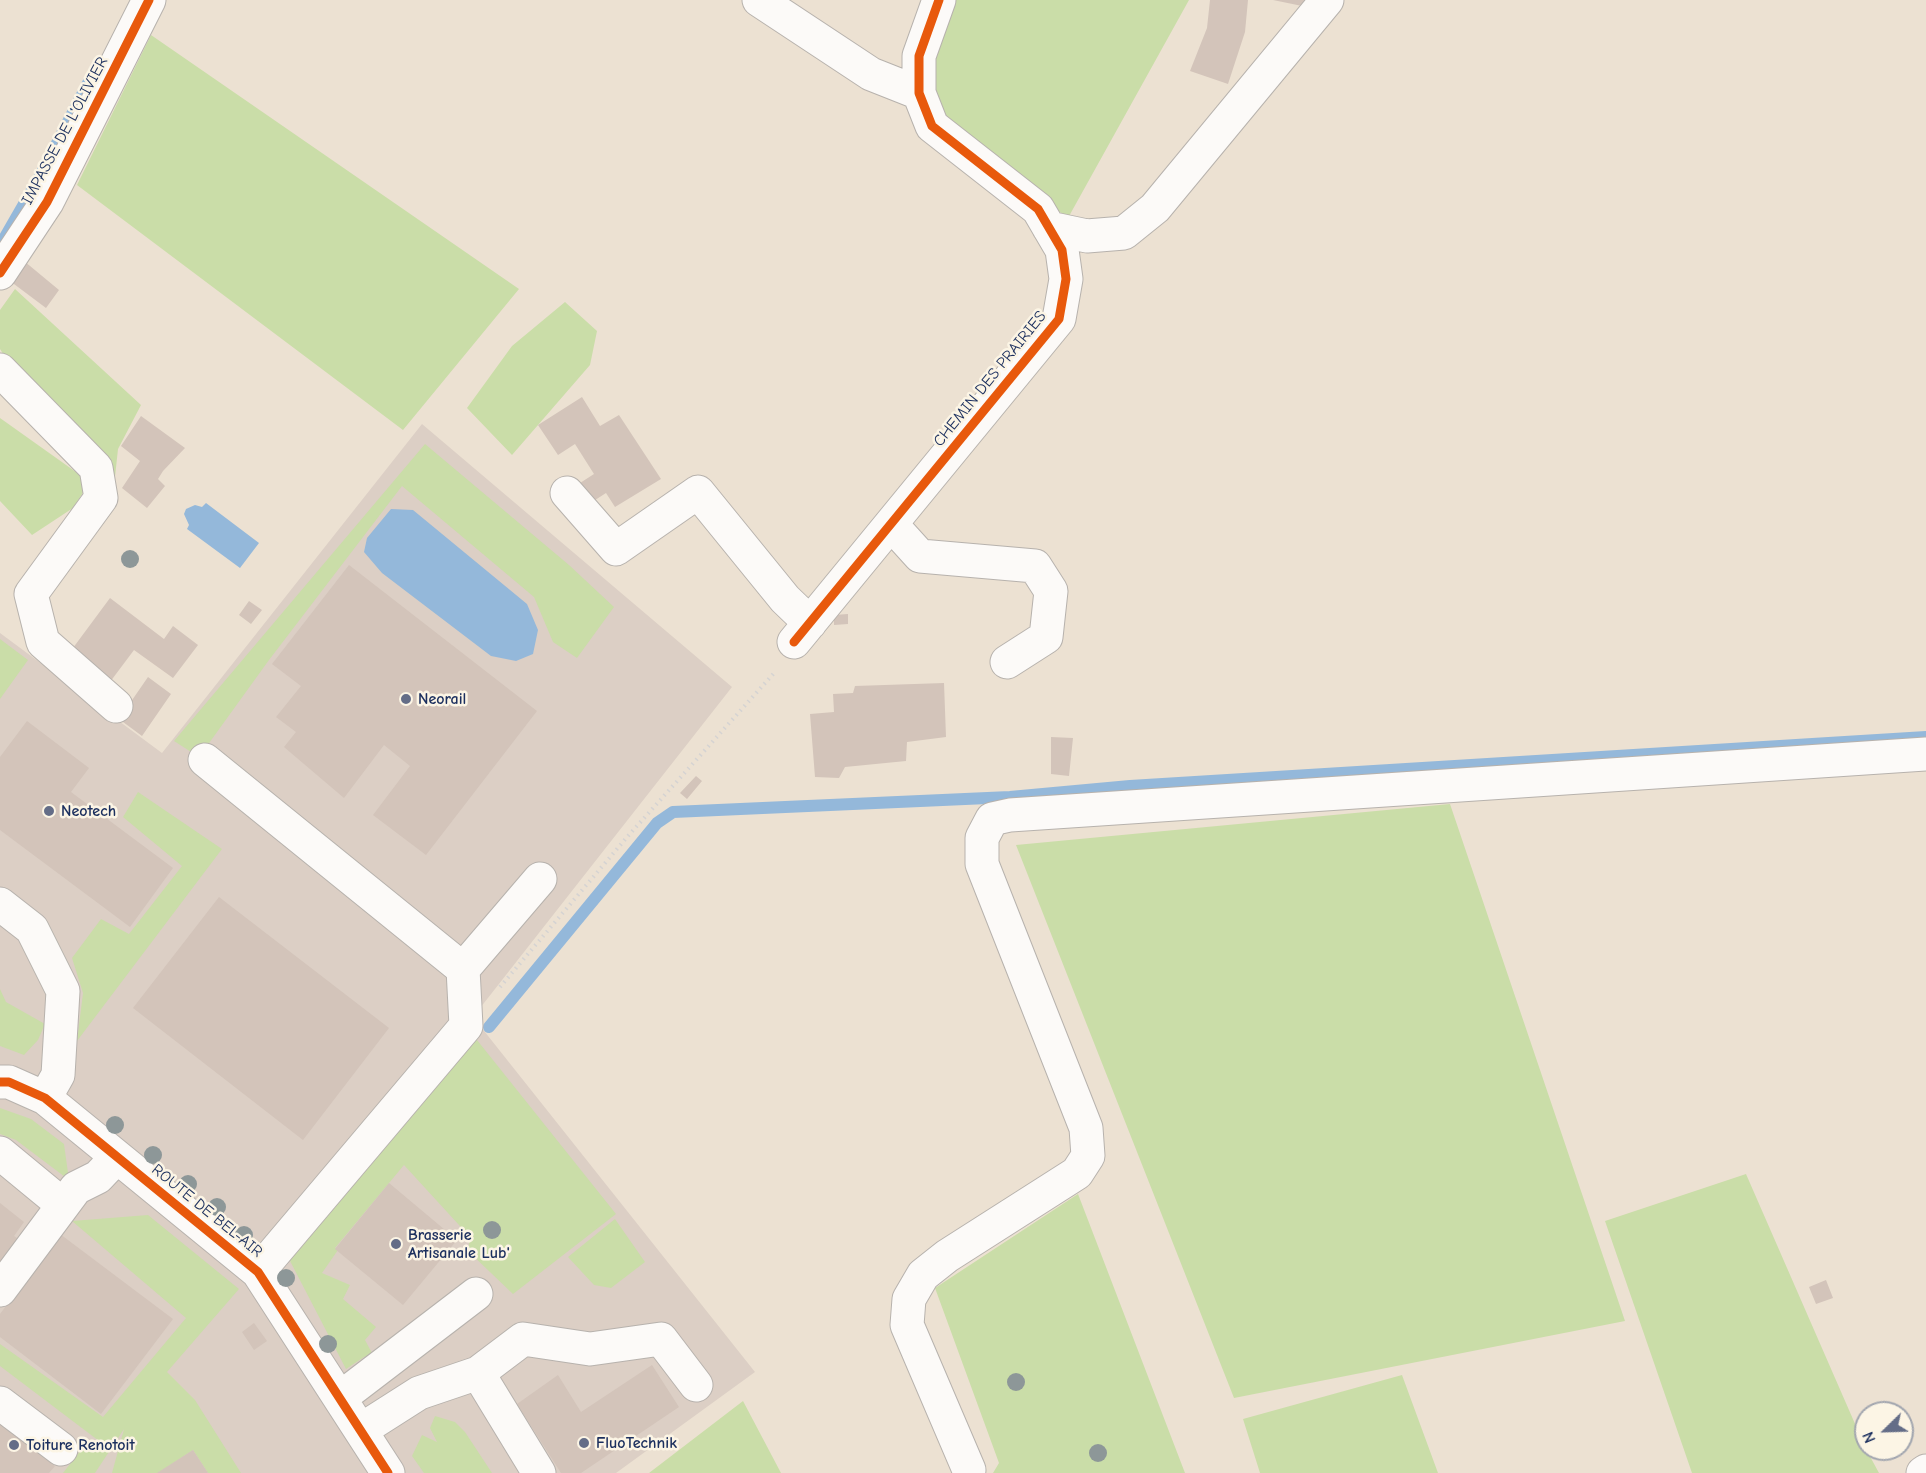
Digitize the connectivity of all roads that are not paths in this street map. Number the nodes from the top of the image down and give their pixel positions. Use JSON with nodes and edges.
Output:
{"nodes":[{"id":1,"x":149,"y":0,"type":"edge"},
{"id":2,"x":759,"y":0,"type":"edge"},
{"id":3,"x":939,"y":0,"type":"edge"},
{"id":4,"x":1327,"y":0,"type":"edge"},
{"id":5,"x":919,"y":93,"type":"junction"},
{"id":6,"x":1048,"y":228,"type":"junction"},
{"id":7,"x":0,"y":273,"type":"edge"},
{"id":8,"x":0,"y":370,"type":"edge"},
{"id":9,"x":567,"y":493,"type":"dead end"},
{"id":10,"x":891,"y":524,"type":"junction"},
{"id":11,"x":1007,"y":662,"type":"dead end"},
{"id":12,"x":117,"y":706,"type":"dead end"},
{"id":13,"x":1926,"y":754,"type":"edge"},
{"id":14,"x":205,"y":760,"type":"dead end"},
{"id":15,"x":540,"y":879,"type":"dead end"},
{"id":16,"x":0,"y":904,"type":"edge"},
{"id":17,"x":463,"y":969,"type":"junction"},
{"id":18,"x":0,"y":1082,"type":"edge"},
{"id":19,"x":45,"y":1098,"type":"junction"},
{"id":20,"x":0,"y":1154,"type":"edge"},
{"id":21,"x":117,"y":1157,"type":"junction"},
{"id":22,"x":63,"y":1205,"type":"junction"},
{"id":23,"x":258,"y":1272,"type":"junction"},
{"id":24,"x":0,"y":1290,"type":"edge"},
{"id":25,"x":476,"y":1294,"type":"dead end"},
{"id":26,"x":478,"y":1373,"type":"junction"},
{"id":27,"x":696,"y":1385,"type":"dead end"},
{"id":28,"x":340,"y":1398,"type":"junction"},
{"id":29,"x":0,"y":1403,"type":"edge"},
{"id":30,"x":361,"y":1430,"type":"junction"},
{"id":31,"x":61,"y":1449,"type":"dead end"},
{"id":32,"x":969,"y":1470,"type":"dead end"},
{"id":33,"x":388,"y":1473,"type":"edge"},
{"id":34,"x":539,"y":1473,"type":"edge"}],
"edges":[{"from":1,"to":7,"type":"street","name":"IMPASSE DE L'OLIVIER"},
{"from":2,"to":5,"type":"street"},
{"from":3,"to":5,"type":"street","name":"CHEMIN DES PRAIRIES"},
{"from":4,"to":6,"type":"street"},
{"from":5,"to":6,"type":"street","name":"CHEMIN DES PRAIRIES"},
{"from":6,"to":10,"type":"street","name":"CHEMIN DES PRAIRIES"},
{"from":8,"to":12,"type":"street"},
{"from":9,"to":10,"type":"street","name":"CHEMIN DES PRAIRIES"},
{"from":10,"to":11,"type":"street"},
{"from":13,"to":32,"type":"street"},
{"from":14,"to":17,"type":"street"},
{"from":15,"to":17,"type":"street"},
{"from":16,"to":19,"type":"street"},
{"from":17,"to":23,"type":"street"},
{"from":18,"to":19,"type":"street","name":"ROUTE DE BEL-AIR"},
{"from":19,"to":21,"type":"street","name":"ROUTE DE BEL-AIR"},
{"from":20,"to":22,"type":"street"},
{"from":21,"to":22,"type":"street"},
{"from":21,"to":23,"type":"street","name":"ROUTE DE BEL-AIR"},
{"from":22,"to":24,"type":"street"},
{"from":23,"to":28,"type":"street","name":"ROUTE DE BEL-AIR"},
{"from":25,"to":28,"type":"street"},
{"from":26,"to":27,"type":"street"},
{"from":26,"to":30,"type":"street"},
{"from":26,"to":34,"type":"street"},
{"from":28,"to":30,"type":"street","name":"ROUTE DE BEL-AIR"},
{"from":29,"to":31,"type":"street"},
{"from":30,"to":33,"type":"street","name":"ROUTE DE BEL-AIR"}]}
